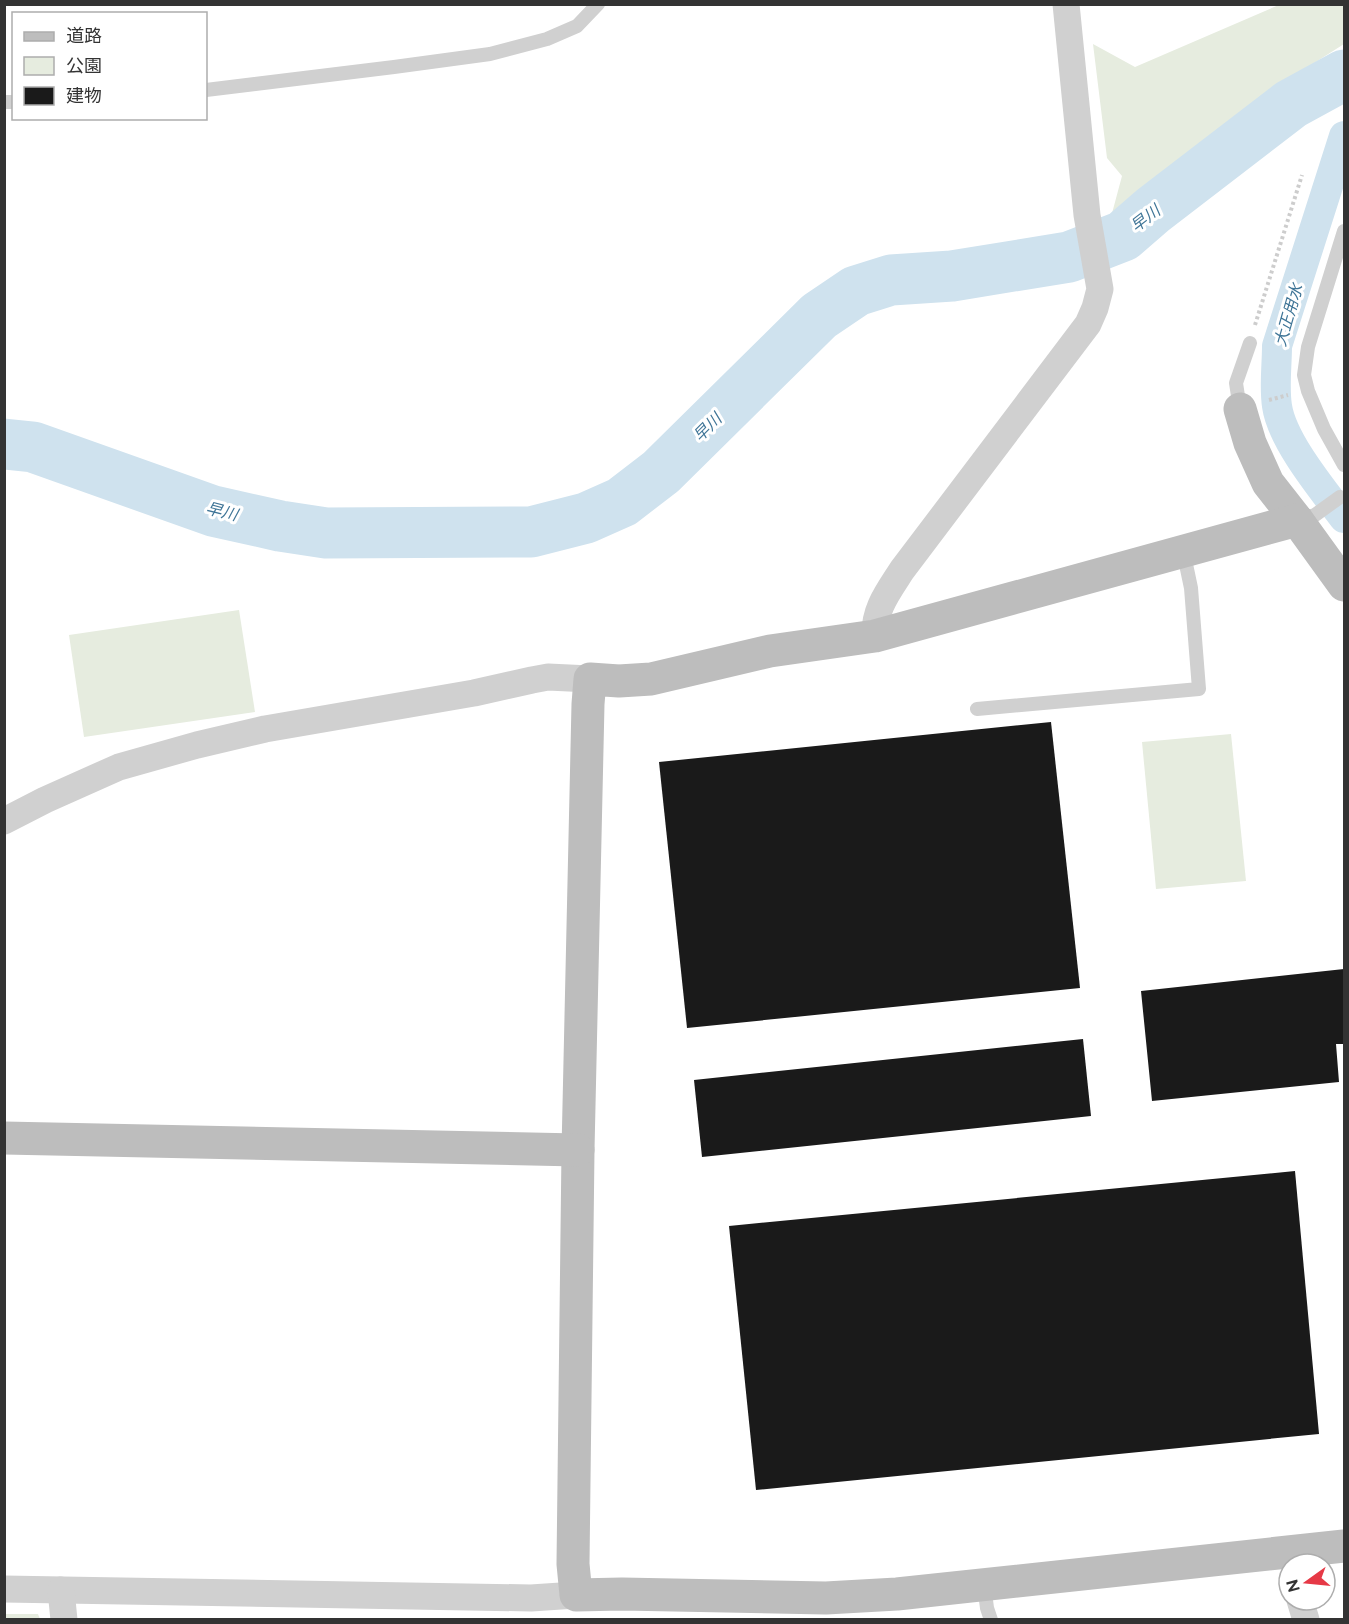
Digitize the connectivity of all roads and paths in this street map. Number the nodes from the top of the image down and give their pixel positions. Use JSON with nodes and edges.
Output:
{"nodes":[{"id":1,"x":598,"y":4,"type":"edge"},
{"id":2,"x":1066,"y":4,"type":"edge"},
{"id":3,"x":207,"y":90,"type":"edge"},
{"id":4,"x":1302,"y":175,"type":"dead end"},
{"id":5,"x":1344,"y":231,"type":"edge"},
{"id":6,"x":1250,"y":342,"type":"joint"},
{"id":7,"x":1239,"y":409,"type":"joint"},
{"id":8,"x":1344,"y":465,"type":"edge"},
{"id":9,"x":1340,"y":497,"type":"dead end"},
{"id":10,"x":1306,"y":518,"type":"junction"},
{"id":11,"x":1183,"y":550,"type":"junction"},
{"id":12,"x":1344,"y":585,"type":"edge"},
{"id":13,"x":875,"y":636,"type":"junction"},
{"id":14,"x":590,"y":680,"type":"junction"},
{"id":15,"x":977,"y":709,"type":"dead end"},
{"id":16,"x":4,"y":821,"type":"edge"},
{"id":17,"x":4,"y":1137,"type":"edge"},
{"id":18,"x":578,"y":1150,"type":"junction"},
{"id":19,"x":1344,"y":1546,"type":"edge"},
{"id":20,"x":1317,"y":1552,"type":"edge"},
{"id":21,"x":1277,"y":1559,"type":"edge"},
{"id":22,"x":984,"y":1585,"type":"junction"},
{"id":23,"x":4,"y":1589,"type":"edge"},
{"id":24,"x":62,"y":1590,"type":"junction"},
{"id":25,"x":576,"y":1595,"type":"junction"},
{"id":26,"x":825,"y":1609,"type":"edge"},
{"id":27,"x":64,"y":1620,"type":"edge"},
{"id":28,"x":991,"y":1620,"type":"edge"}],
"edges":[{"from":1,"to":3,"type":"lane"},
{"from":2,"to":13,"type":"street"},
{"from":4,"to":6,"type":"path"},
{"from":5,"to":8,"type":"lane"},
{"from":6,"to":7,"type":"lane"},
{"from":7,"to":10,"type":"street"},
{"from":9,"to":10,"type":"lane"},
{"from":10,"to":11,"type":"street"},
{"from":10,"to":12,"type":"street"},
{"from":11,"to":13,"type":"street"},
{"from":11,"to":15,"type":"lane"},
{"from":13,"to":14,"type":"street"},
{"from":14,"to":16,"type":"street"},
{"from":14,"to":18,"type":"street"},
{"from":17,"to":18,"type":"street"},
{"from":18,"to":25,"type":"street"},
{"from":19,"to":20,"type":"street"},
{"from":21,"to":22,"type":"street"},
{"from":22,"to":26,"type":"street"},
{"from":22,"to":28,"type":"lane"},
{"from":23,"to":24,"type":"street"},
{"from":24,"to":25,"type":"street"},
{"from":24,"to":27,"type":"street"},
{"from":25,"to":26,"type":"street"}]}
